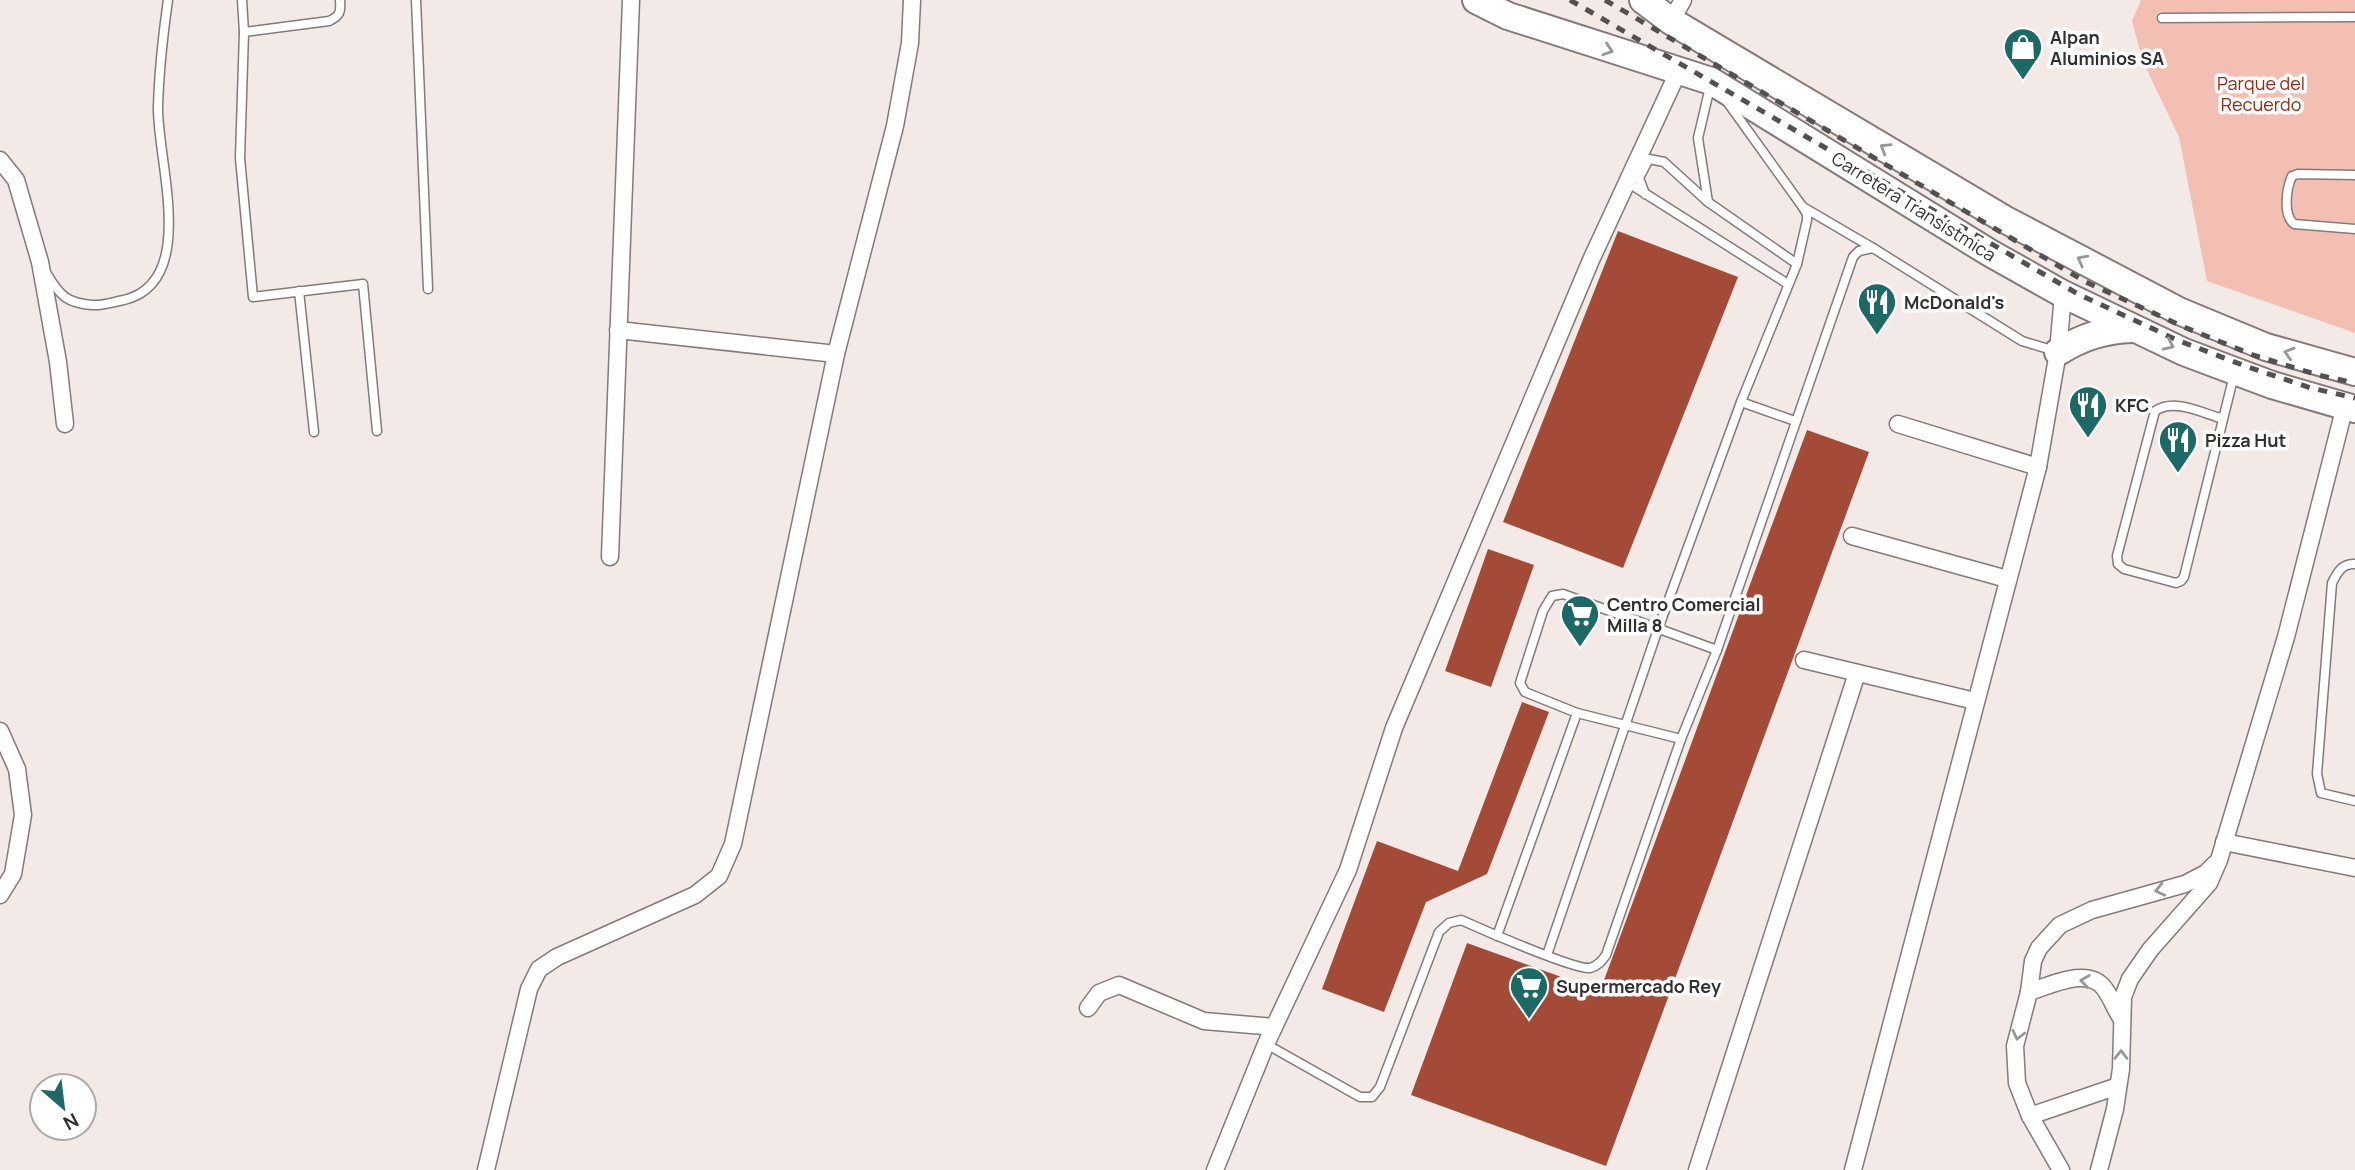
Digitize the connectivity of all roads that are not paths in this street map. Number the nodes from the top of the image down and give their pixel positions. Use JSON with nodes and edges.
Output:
{"nodes":[{"id":1,"x":168,"y":0,"type":"edge"},
{"id":2,"x":242,"y":0,"type":"edge"},
{"id":3,"x":340,"y":0,"type":"edge"},
{"id":4,"x":416,"y":0,"type":"edge"},
{"id":5,"x":631,"y":0,"type":"edge"},
{"id":6,"x":912,"y":0,"type":"edge"},
{"id":7,"x":1476,"y":0,"type":"edge"},
{"id":8,"x":1522,"y":0,"type":"edge"},
{"id":9,"x":1643,"y":0,"type":"edge"},
{"id":10,"x":1677,"y":10,"type":"edge"},
{"id":11,"x":2355,"y":17,"type":"edge"},
{"id":12,"x":2162,"y":18,"type":"dead end"},
{"id":13,"x":244,"y":32,"type":"junction"},
{"id":14,"x":1572,"y":38,"type":"junction"},
{"id":15,"x":1679,"y":70,"type":"junction"},
{"id":16,"x":1712,"y":81,"type":"junction"},
{"id":17,"x":0,"y":160,"type":"edge"},
{"id":18,"x":2355,"y":175,"type":"edge"},
{"id":19,"x":1627,"y":182,"type":"junction"},
{"id":20,"x":1645,"y":194,"type":"junction"},
{"id":21,"x":1708,"y":202,"type":"junction"},
{"id":22,"x":1802,"y":206,"type":"junction"},
{"id":23,"x":2355,"y":229,"type":"edge"},
{"id":24,"x":1873,"y":248,"type":"junction"},
{"id":25,"x":40,"y":262,"type":"junction"},
{"id":26,"x":1797,"y":264,"type":"junction"},
{"id":27,"x":1788,"y":284,"type":"junction"},
{"id":28,"x":428,"y":289,"type":"dead end"},
{"id":29,"x":299,"y":291,"type":"junction"},
{"id":30,"x":2063,"y":294,"type":"junction"},
{"id":31,"x":2133,"y":329,"type":"junction"},
{"id":32,"x":618,"y":330,"type":"junction"},
{"id":33,"x":2058,"y":352,"type":"junction"},
{"id":34,"x":836,"y":354,"type":"junction"},
{"id":35,"x":2235,"y":372,"type":"junction"},
{"id":36,"x":2355,"y":372,"type":"edge"},
{"id":37,"x":1741,"y":402,"type":"junction"},
{"id":38,"x":2350,"y":407,"type":"edge"},
{"id":39,"x":2223,"y":419,"type":"junction"},
{"id":40,"x":1795,"y":421,"type":"junction"},
{"id":41,"x":65,"y":424,"type":"dead end"},
{"id":42,"x":1898,"y":424,"type":"dead end"},
{"id":43,"x":377,"y":431,"type":"dead end"},
{"id":44,"x":314,"y":432,"type":"dead end"},
{"id":45,"x":2038,"y":467,"type":"junction"},
{"id":46,"x":1852,"y":536,"type":"dead end"},
{"id":47,"x":610,"y":557,"type":"dead end"},
{"id":48,"x":2355,"y":565,"type":"edge"},
{"id":49,"x":2007,"y":579,"type":"junction"},
{"id":50,"x":1658,"y":629,"type":"junction"},
{"id":51,"x":1717,"y":650,"type":"junction"},
{"id":52,"x":1804,"y":660,"type":"dead end"},
{"id":53,"x":1857,"y":673,"type":"junction"},
{"id":54,"x":1975,"y":701,"type":"junction"},
{"id":55,"x":1577,"y":712,"type":"junction"},
{"id":56,"x":1625,"y":724,"type":"junction"},
{"id":57,"x":0,"y":731,"type":"edge"},
{"id":58,"x":1681,"y":739,"type":"junction"},
{"id":59,"x":2355,"y":801,"type":"edge"},
{"id":60,"x":2224,"y":842,"type":"junction"},
{"id":61,"x":2219,"y":860,"type":"junction"},
{"id":62,"x":2355,"y":868,"type":"edge"},
{"id":63,"x":0,"y":895,"type":"edge"},
{"id":64,"x":1497,"y":936,"type":"junction"},
{"id":65,"x":1547,"y":955,"type":"junction"},
{"id":66,"x":2029,"y":992,"type":"junction"},
{"id":67,"x":1088,"y":1008,"type":"dead end"},
{"id":68,"x":2122,"y":1021,"type":"junction"},
{"id":69,"x":1274,"y":1027,"type":"junction"},
{"id":70,"x":1266,"y":1044,"type":"junction"},
{"id":71,"x":2118,"y":1086,"type":"junction"},
{"id":72,"x":2030,"y":1116,"type":"junction"},
{"id":73,"x":486,"y":1170,"type":"edge"},
{"id":74,"x":1214,"y":1170,"type":"edge"},
{"id":75,"x":1698,"y":1170,"type":"edge"},
{"id":76,"x":1853,"y":1170,"type":"edge"},
{"id":77,"x":2061,"y":1170,"type":"edge"},
{"id":78,"x":2099,"y":1170,"type":"edge"}],
"edges":[{"from":1,"to":25,"type":"lane"},
{"from":2,"to":13,"type":"lane"},
{"from":3,"to":13,"type":"lane"},
{"from":4,"to":28,"type":"lane"},
{"from":5,"to":32,"type":"street"},
{"from":6,"to":34,"type":"street"},
{"from":7,"to":14,"type":"main road","name":"Carretera Transístmica"},
{"from":8,"to":14,"type":"main road"},
{"from":9,"to":10,"type":"main road","name":"Carretera Transístmica"},
{"from":36,"to":10,"type":"main road","name":"Carretera Transístmica","one_way":true},
{"from":11,"to":12,"type":"lane"},
{"from":13,"to":29,"type":"lane"},
{"from":14,"to":15,"type":"main road","name":"Carretera Transístmica","one_way":true},
{"from":15,"to":16,"type":"main road","name":"Carretera Transístmica"},
{"from":15,"to":19,"type":"street"},
{"from":16,"to":21,"type":"lane"},
{"from":16,"to":22,"type":"lane"},
{"from":16,"to":30,"type":"main road","name":"Carretera Transístmica"},
{"from":17,"to":25,"type":"street"},
{"from":18,"to":23,"type":"lane"},
{"from":19,"to":20,"type":"lane"},
{"from":19,"to":69,"type":"street"},
{"from":20,"to":21,"type":"lane"},
{"from":20,"to":27,"type":"lane"},
{"from":21,"to":26,"type":"lane"},
{"from":22,"to":24,"type":"lane"},
{"from":22,"to":26,"type":"lane"},
{"from":24,"to":33,"type":"lane"},
{"from":24,"to":40,"type":"lane"},
{"from":25,"to":41,"type":"street"},
{"from":26,"to":27,"type":"lane"},
{"from":27,"to":37,"type":"lane"},
{"from":29,"to":43,"type":"lane"},
{"from":29,"to":44,"type":"lane"},
{"from":30,"to":31,"type":"main road","name":"Carretera Transístmica"},
{"from":30,"to":33,"type":"street"},
{"from":31,"to":33,"type":"main road"},
{"from":31,"to":35,"type":"main road","name":"Carretera Transístmica","one_way":true},
{"from":32,"to":34,"type":"street"},
{"from":32,"to":47,"type":"street"},
{"from":33,"to":45,"type":"street"},
{"from":34,"to":73,"type":"street"},
{"from":35,"to":38,"type":"main road","name":"Carretera Transístmica"},
{"from":35,"to":39,"type":"lane"},
{"from":37,"to":40,"type":"lane"},
{"from":37,"to":50,"type":"lane"},
{"from":38,"to":60,"type":"street"},
{"from":39,"to":39,"type":"lane"},
{"from":40,"to":51,"type":"lane"},
{"from":42,"to":45,"type":"street"},
{"from":45,"to":49,"type":"street"},
{"from":46,"to":49,"type":"street"},
{"from":48,"to":59,"type":"lane"},
{"from":49,"to":54,"type":"street"},
{"from":50,"to":51,"type":"lane"},
{"from":50,"to":55,"type":"lane"},
{"from":50,"to":56,"type":"lane"},
{"from":51,"to":58,"type":"lane"},
{"from":52,"to":53,"type":"street"},
{"from":53,"to":54,"type":"street"},
{"from":53,"to":75,"type":"street"},
{"from":54,"to":76,"type":"street"},
{"from":55,"to":56,"type":"lane"},
{"from":55,"to":64,"type":"lane"},
{"from":56,"to":58,"type":"lane"},
{"from":56,"to":65,"type":"lane"},
{"from":57,"to":63,"type":"street"},
{"from":58,"to":65,"type":"lane"},
{"from":60,"to":61,"type":"street"},
{"from":60,"to":62,"type":"street"},
{"from":61,"to":66,"type":"street","one_way":true},
{"from":61,"to":68,"type":"street"},
{"from":64,"to":65,"type":"lane"},
{"from":64,"to":70,"type":"lane"},
{"from":68,"to":66,"type":"street","one_way":true},
{"from":66,"to":72,"type":"street","one_way":true},
{"from":67,"to":69,"type":"street"},
{"from":71,"to":68,"type":"street","one_way":true},
{"from":69,"to":70,"type":"street"},
{"from":70,"to":74,"type":"street"},
{"from":71,"to":72,"type":"street"},
{"from":71,"to":78,"type":"street"},
{"from":72,"to":77,"type":"street"}]}
